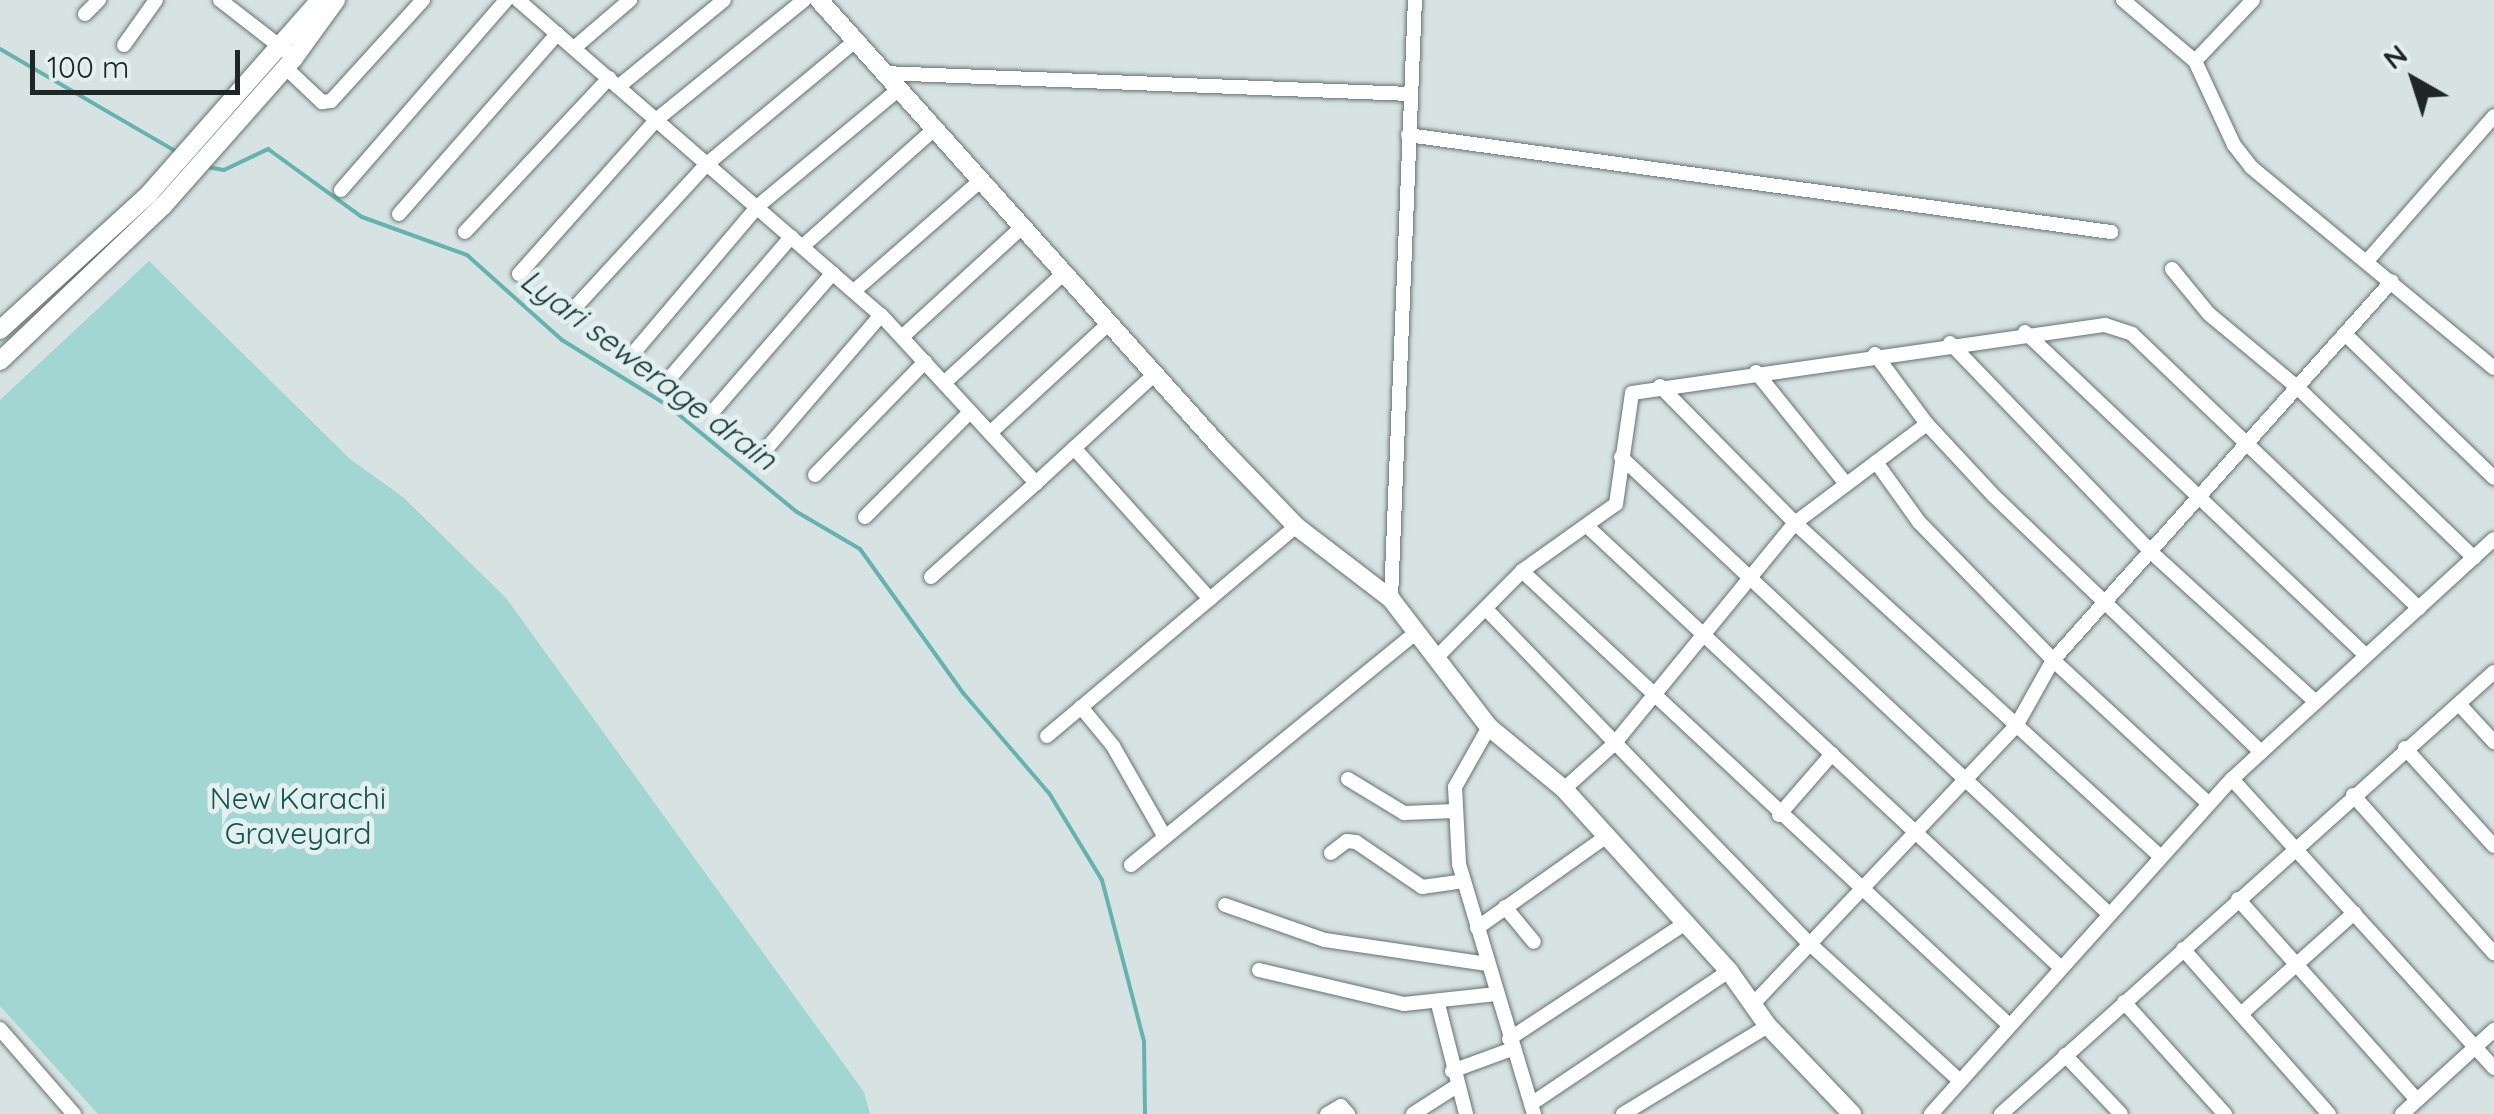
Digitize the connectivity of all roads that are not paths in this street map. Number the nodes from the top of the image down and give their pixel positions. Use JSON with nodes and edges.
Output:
{"nodes":[{"id":1,"x":98,"y":0,"type":"edge"},
{"id":2,"x":156,"y":0,"type":"edge"},
{"id":3,"x":220,"y":0,"type":"edge"},
{"id":4,"x":320,"y":0,"type":"edge"},
{"id":5,"x":336,"y":0,"type":"edge"},
{"id":6,"x":423,"y":0,"type":"edge"},
{"id":7,"x":630,"y":0,"type":"edge"},
{"id":8,"x":724,"y":0,"type":"edge"},
{"id":9,"x":804,"y":0,"type":"edge"},
{"id":10,"x":819,"y":0,"type":"edge"},
{"id":11,"x":1414,"y":0,"type":"edge"},
{"id":12,"x":2123,"y":0,"type":"edge"},
{"id":13,"x":2253,"y":0,"type":"edge"},
{"id":14,"x":518,"y":1,"type":"edge"},
{"id":15,"x":85,"y":14,"type":"dead end"},
{"id":16,"x":557,"y":34,"type":"junction"},
{"id":17,"x":855,"y":41,"type":"junction"},
{"id":18,"x":124,"y":44,"type":"dead end"},
{"id":19,"x":574,"y":48,"type":"junction"},
{"id":20,"x":283,"y":61,"type":"junction"},
{"id":21,"x":2195,"y":61,"type":"junction"},
{"id":22,"x":883,"y":73,"type":"junction"},
{"id":23,"x":614,"y":82,"type":"junction"},
{"id":24,"x":898,"y":90,"type":"junction"},
{"id":25,"x":1410,"y":94,"type":"junction"},
{"id":26,"x":2494,"y":116,"type":"edge"},
{"id":27,"x":656,"y":120,"type":"junction"},
{"id":28,"x":933,"y":130,"type":"junction"},
{"id":29,"x":1408,"y":135,"type":"junction"},
{"id":30,"x":707,"y":164,"type":"junction"},
{"id":31,"x":979,"y":182,"type":"junction"},
{"id":32,"x":342,"y":190,"type":"dead end"},
{"id":33,"x":156,"y":201,"type":"junction"},
{"id":34,"x":756,"y":206,"type":"junction"},
{"id":35,"x":399,"y":214,"type":"dead end"},
{"id":36,"x":1021,"y":228,"type":"junction"},
{"id":37,"x":464,"y":232,"type":"dead end"},
{"id":38,"x":2110,"y":232,"type":"dead end"},
{"id":39,"x":797,"y":242,"type":"junction"},
{"id":40,"x":2368,"y":260,"type":"junction"},
{"id":41,"x":2172,"y":269,"type":"dead end"},
{"id":42,"x":833,"y":273,"type":"junction"},
{"id":43,"x":519,"y":274,"type":"dead end"},
{"id":44,"x":1063,"y":274,"type":"junction"},
{"id":45,"x":2392,"y":280,"type":"junction"},
{"id":46,"x":854,"y":291,"type":"junction"},
{"id":47,"x":569,"y":314,"type":"dead end"},
{"id":48,"x":881,"y":315,"type":"junction"},
{"id":49,"x":1108,"y":324,"type":"junction"},
{"id":50,"x":0,"y":330,"type":"edge"},
{"id":51,"x":2026,"y":332,"type":"junction"},
{"id":52,"x":2345,"y":334,"type":"junction"},
{"id":53,"x":902,"y":338,"type":"junction"},
{"id":54,"x":1950,"y":343,"type":"junction"},
{"id":55,"x":1876,"y":354,"type":"junction"},
{"id":56,"x":630,"y":356,"type":"dead end"},
{"id":57,"x":0,"y":360,"type":"edge"},
{"id":58,"x":925,"y":362,"type":"junction"},
{"id":59,"x":2494,"y":368,"type":"edge"},
{"id":60,"x":1756,"y":372,"type":"junction"},
{"id":61,"x":1154,"y":374,"type":"junction"},
{"id":62,"x":668,"y":380,"type":"dead end"},
{"id":63,"x":944,"y":383,"type":"junction"},
{"id":64,"x":1660,"y":386,"type":"junction"},
{"id":65,"x":2297,"y":387,"type":"junction"},
{"id":66,"x":715,"y":409,"type":"dead end"},
{"id":67,"x":970,"y":412,"type":"junction"},
{"id":68,"x":1928,"y":424,"type":"junction"},
{"id":69,"x":990,"y":433,"type":"junction"},
{"id":70,"x":2247,"y":444,"type":"junction"},
{"id":71,"x":767,"y":448,"type":"dead end"},
{"id":72,"x":1074,"y":448,"type":"junction"},
{"id":73,"x":1621,"y":457,"type":"junction"},
{"id":74,"x":1876,"y":462,"type":"junction"},
{"id":75,"x":816,"y":475,"type":"dead end"},
{"id":76,"x":2494,"y":478,"type":"edge"},
{"id":77,"x":1036,"y":483,"type":"junction"},
{"id":78,"x":1846,"y":484,"type":"junction"},
{"id":79,"x":2199,"y":497,"type":"junction"},
{"id":80,"x":865,"y":516,"type":"dead end"},
{"id":81,"x":1795,"y":522,"type":"junction"},
{"id":82,"x":1296,"y":526,"type":"junction"},
{"id":83,"x":1588,"y":526,"type":"junction"},
{"id":84,"x":2492,"y":545,"type":"edge"},
{"id":85,"x":2151,"y":552,"type":"junction"},
{"id":86,"x":2474,"y":558,"type":"junction"},
{"id":87,"x":1522,"y":571,"type":"junction"},
{"id":88,"x":932,"y":577,"type":"dead end"},
{"id":89,"x":1747,"y":578,"type":"junction"},
{"id":90,"x":1210,"y":599,"type":"junction"},
{"id":91,"x":1391,"y":599,"type":"junction"},
{"id":92,"x":2105,"y":603,"type":"junction"},
{"id":93,"x":1486,"y":608,"type":"junction"},
{"id":94,"x":2419,"y":608,"type":"junction"},
{"id":95,"x":1417,"y":632,"type":"junction"},
{"id":96,"x":1702,"y":632,"type":"junction"},
{"id":97,"x":1439,"y":655,"type":"junction"},
{"id":98,"x":2366,"y":656,"type":"junction"},
{"id":99,"x":2053,"y":660,"type":"junction"},
{"id":100,"x":2494,"y":672,"type":"edge"},
{"id":101,"x":1653,"y":698,"type":"junction"},
{"id":102,"x":2316,"y":702,"type":"junction"},
{"id":103,"x":2460,"y":704,"type":"junction"},
{"id":104,"x":1082,"y":707,"type":"junction"},
{"id":105,"x":1489,"y":726,"type":"junction"},
{"id":106,"x":2016,"y":726,"type":"junction"},
{"id":107,"x":1047,"y":736,"type":"dead end"},
{"id":108,"x":2494,"y":742,"type":"edge"},
{"id":109,"x":1614,"y":744,"type":"junction"},
{"id":110,"x":2405,"y":748,"type":"junction"},
{"id":111,"x":2261,"y":752,"type":"junction"},
{"id":112,"x":1832,"y":754,"type":"junction"},
{"id":113,"x":1348,"y":779,"type":"dead end"},
{"id":114,"x":2232,"y":779,"type":"junction"},
{"id":115,"x":1966,"y":782,"type":"junction"},
{"id":116,"x":1564,"y":789,"type":"junction"},
{"id":117,"x":2352,"y":795,"type":"junction"},
{"id":118,"x":2208,"y":803,"type":"junction"},
{"id":119,"x":1455,"y":811,"type":"junction"},
{"id":120,"x":1779,"y":815,"type":"junction"},
{"id":121,"x":1607,"y":836,"type":"junction"},
{"id":122,"x":1916,"y":836,"type":"junction"},
{"id":123,"x":1165,"y":837,"type":"junction"},
{"id":124,"x":2494,"y":846,"type":"edge"},
{"id":125,"x":2294,"y":848,"type":"junction"},
{"id":126,"x":1331,"y":853,"type":"dead end"},
{"id":127,"x":2159,"y":855,"type":"junction"},
{"id":128,"x":1130,"y":865,"type":"dead end"},
{"id":129,"x":1464,"y":881,"type":"junction"},
{"id":130,"x":1862,"y":887,"type":"junction"},
{"id":131,"x":2238,"y":899,"type":"junction"},
{"id":132,"x":1225,"y":905,"type":"dead end"},
{"id":133,"x":1505,"y":908,"type":"junction"},
{"id":134,"x":2108,"y":912,"type":"junction"},
{"id":135,"x":2354,"y":913,"type":"junction"},
{"id":136,"x":1687,"y":922,"type":"junction"},
{"id":137,"x":1477,"y":928,"type":"junction"},
{"id":138,"x":1534,"y":942,"type":"dead end"},
{"id":139,"x":1810,"y":944,"type":"junction"},
{"id":140,"x":2183,"y":949,"type":"junction"},
{"id":141,"x":2494,"y":953,"type":"edge"},
{"id":142,"x":1487,"y":964,"type":"junction"},
{"id":143,"x":2296,"y":964,"type":"junction"},
{"id":144,"x":2060,"y":967,"type":"junction"},
{"id":145,"x":1258,"y":970,"type":"dead end"},
{"id":146,"x":1728,"y":971,"type":"junction"},
{"id":147,"x":1496,"y":994,"type":"junction"},
{"id":148,"x":2124,"y":1002,"type":"junction"},
{"id":149,"x":1754,"y":1003,"type":"junction"},
{"id":150,"x":1438,"y":1004,"type":"junction"},
{"id":151,"x":2241,"y":1014,"type":"junction"},
{"id":152,"x":2010,"y":1025,"type":"junction"},
{"id":153,"x":1768,"y":1026,"type":"junction"},
{"id":154,"x":0,"y":1030,"type":"edge"},
{"id":155,"x":2494,"y":1030,"type":"edge"},
{"id":156,"x":1510,"y":1044,"type":"junction"},
{"id":157,"x":2475,"y":1047,"type":"junction"},
{"id":158,"x":2066,"y":1056,"type":"junction"},
{"id":159,"x":2494,"y":1068,"type":"edge"},
{"id":160,"x":1452,"y":1071,"type":"junction"},
{"id":161,"x":1960,"y":1081,"type":"junction"},
{"id":162,"x":1455,"y":1087,"type":"junction"},
{"id":163,"x":2417,"y":1100,"type":"junction"},
{"id":164,"x":1533,"y":1109,"type":"edge"},
{"id":165,"x":2005,"y":1112,"type":"edge"},
{"id":166,"x":74,"y":1114,"type":"edge"},
{"id":167,"x":1326,"y":1114,"type":"edge"},
{"id":168,"x":1348,"y":1114,"type":"edge"},
{"id":169,"x":1413,"y":1114,"type":"edge"},
{"id":170,"x":1466,"y":1114,"type":"edge"},
{"id":171,"x":1623,"y":1114,"type":"edge"},
{"id":172,"x":1852,"y":1114,"type":"edge"},
{"id":173,"x":1931,"y":1114,"type":"edge"},
{"id":174,"x":2120,"y":1114,"type":"edge"},
{"id":175,"x":2225,"y":1114,"type":"edge"},
{"id":176,"x":2329,"y":1114,"type":"edge"},
{"id":177,"x":2402,"y":1114,"type":"edge"}],
"edges":[{"from":1,"to":15,"type":"street"},
{"from":2,"to":18,"type":"street"},
{"from":3,"to":20,"type":"street"},
{"from":4,"to":20,"type":"street"},
{"from":5,"to":20,"type":"street"},
{"from":6,"to":20,"type":"street"},
{"from":7,"to":19,"type":"street"},
{"from":8,"to":23,"type":"street"},
{"from":9,"to":27,"type":"street"},
{"from":10,"to":17,"type":"street"},
{"from":11,"to":25,"type":"street"},
{"from":12,"to":21,"type":"street"},
{"from":13,"to":21,"type":"street"},
{"from":14,"to":16,"type":"street"},
{"from":14,"to":32,"type":"street"},
{"from":16,"to":19,"type":"street"},
{"from":16,"to":35,"type":"street"},
{"from":17,"to":22,"type":"street"},
{"from":17,"to":30,"type":"street"},
{"from":19,"to":23,"type":"street"},
{"from":20,"to":33,"type":"street"},
{"from":21,"to":40,"type":"street"},
{"from":22,"to":24,"type":"street"},
{"from":22,"to":25,"type":"street"},
{"from":23,"to":27,"type":"street"},
{"from":23,"to":37,"type":"street"},
{"from":24,"to":28,"type":"street"},
{"from":24,"to":34,"type":"street"},
{"from":25,"to":29,"type":"street"},
{"from":26,"to":40,"type":"street"},
{"from":27,"to":30,"type":"street"},
{"from":27,"to":43,"type":"street"},
{"from":28,"to":31,"type":"street"},
{"from":28,"to":39,"type":"street"},
{"from":29,"to":38,"type":"street"},
{"from":29,"to":91,"type":"street"},
{"from":30,"to":34,"type":"street"},
{"from":30,"to":47,"type":"street"},
{"from":31,"to":36,"type":"street"},
{"from":31,"to":46,"type":"street"},
{"from":33,"to":50,"type":"street"},
{"from":33,"to":57,"type":"street"},
{"from":34,"to":39,"type":"street"},
{"from":34,"to":56,"type":"street"},
{"from":36,"to":44,"type":"street"},
{"from":36,"to":53,"type":"street"},
{"from":39,"to":42,"type":"street"},
{"from":39,"to":62,"type":"street"},
{"from":40,"to":45,"type":"street"},
{"from":41,"to":65,"type":"street"},
{"from":42,"to":46,"type":"street"},
{"from":42,"to":66,"type":"street"},
{"from":44,"to":49,"type":"street"},
{"from":44,"to":63,"type":"street"},
{"from":45,"to":52,"type":"street"},
{"from":45,"to":59,"type":"street"},
{"from":46,"to":48,"type":"street"},
{"from":48,"to":53,"type":"street"},
{"from":48,"to":71,"type":"street"},
{"from":49,"to":61,"type":"street"},
{"from":49,"to":69,"type":"street"},
{"from":51,"to":54,"type":"street"},
{"from":51,"to":70,"type":"street"},
{"from":51,"to":79,"type":"street"},
{"from":52,"to":65,"type":"street"},
{"from":52,"to":76,"type":"street"},
{"from":53,"to":58,"type":"street"},
{"from":54,"to":55,"type":"street"},
{"from":54,"to":85,"type":"street"},
{"from":55,"to":60,"type":"street"},
{"from":55,"to":68,"type":"street"},
{"from":58,"to":63,"type":"street"},
{"from":58,"to":75,"type":"street"},
{"from":60,"to":64,"type":"street"},
{"from":60,"to":78,"type":"street"},
{"from":61,"to":72,"type":"street"},
{"from":61,"to":82,"type":"street"},
{"from":63,"to":67,"type":"street"},
{"from":64,"to":73,"type":"street"},
{"from":64,"to":81,"type":"street"},
{"from":65,"to":70,"type":"street"},
{"from":65,"to":86,"type":"street"},
{"from":67,"to":69,"type":"street"},
{"from":67,"to":80,"type":"street"},
{"from":68,"to":74,"type":"street"},
{"from":68,"to":92,"type":"street"},
{"from":69,"to":77,"type":"street"},
{"from":70,"to":79,"type":"street"},
{"from":70,"to":94,"type":"street"},
{"from":72,"to":77,"type":"street"},
{"from":72,"to":90,"type":"street"},
{"from":73,"to":83,"type":"street"},
{"from":73,"to":89,"type":"street"},
{"from":74,"to":78,"type":"street"},
{"from":74,"to":99,"type":"street"},
{"from":77,"to":88,"type":"street"},
{"from":78,"to":81,"type":"street"},
{"from":79,"to":85,"type":"street"},
{"from":79,"to":98,"type":"street"},
{"from":81,"to":89,"type":"street"},
{"from":81,"to":106,"type":"street"},
{"from":82,"to":90,"type":"street"},
{"from":82,"to":91,"type":"street"},
{"from":83,"to":87,"type":"street"},
{"from":83,"to":96,"type":"street"},
{"from":84,"to":86,"type":"street"},
{"from":85,"to":92,"type":"street"},
{"from":85,"to":102,"type":"street"},
{"from":86,"to":94,"type":"street"},
{"from":87,"to":93,"type":"street"},
{"from":87,"to":101,"type":"street"},
{"from":89,"to":96,"type":"street"},
{"from":89,"to":115,"type":"street"},
{"from":90,"to":104,"type":"street"},
{"from":91,"to":95,"type":"street"},
{"from":92,"to":99,"type":"street"},
{"from":92,"to":111,"type":"street"},
{"from":93,"to":97,"type":"street"},
{"from":93,"to":109,"type":"street"},
{"from":94,"to":98,"type":"street"},
{"from":95,"to":97,"type":"street"},
{"from":95,"to":123,"type":"street"},
{"from":96,"to":101,"type":"street"},
{"from":96,"to":112,"type":"street"},
{"from":97,"to":105,"type":"street"},
{"from":98,"to":102,"type":"street"},
{"from":99,"to":106,"type":"street"},
{"from":99,"to":118,"type":"street"},
{"from":100,"to":103,"type":"street"},
{"from":101,"to":109,"type":"street"},
{"from":101,"to":120,"type":"street"},
{"from":102,"to":111,"type":"street"},
{"from":103,"to":108,"type":"street"},
{"from":103,"to":110,"type":"street"},
{"from":104,"to":107,"type":"street"},
{"from":104,"to":123,"type":"street"},
{"from":105,"to":116,"type":"street"},
{"from":105,"to":119,"type":"street"},
{"from":106,"to":115,"type":"street"},
{"from":106,"to":127,"type":"street"},
{"from":109,"to":116,"type":"street"},
{"from":109,"to":139,"type":"street"},
{"from":110,"to":117,"type":"street"},
{"from":110,"to":124,"type":"street"},
{"from":111,"to":114,"type":"street"},
{"from":112,"to":120,"type":"street"},
{"from":112,"to":122,"type":"street"},
{"from":113,"to":119,"type":"street"},
{"from":114,"to":118,"type":"street"},
{"from":114,"to":125,"type":"street"},
{"from":115,"to":122,"type":"street"},
{"from":115,"to":134,"type":"street"},
{"from":116,"to":121,"type":"street"},
{"from":117,"to":125,"type":"street"},
{"from":117,"to":141,"type":"street"},
{"from":118,"to":127,"type":"street"},
{"from":119,"to":129,"type":"street"},
{"from":120,"to":130,"type":"street"},
{"from":121,"to":133,"type":"street"},
{"from":121,"to":136,"type":"street"},
{"from":122,"to":130,"type":"street"},
{"from":122,"to":144,"type":"street"},
{"from":123,"to":128,"type":"street"},
{"from":125,"to":131,"type":"street"},
{"from":125,"to":135,"type":"street"},
{"from":126,"to":129,"type":"street"},
{"from":127,"to":134,"type":"street"},
{"from":129,"to":137,"type":"street"},
{"from":130,"to":139,"type":"street"},
{"from":130,"to":152,"type":"street"},
{"from":131,"to":140,"type":"street"},
{"from":131,"to":143,"type":"street"},
{"from":132,"to":142,"type":"street"},
{"from":133,"to":137,"type":"street"},
{"from":133,"to":138,"type":"street"},
{"from":134,"to":144,"type":"street"},
{"from":135,"to":143,"type":"street"},
{"from":135,"to":157,"type":"street"},
{"from":136,"to":146,"type":"street"},
{"from":136,"to":156,"type":"street"},
{"from":137,"to":142,"type":"street"},
{"from":139,"to":149,"type":"street"},
{"from":139,"to":161,"type":"street"},
{"from":140,"to":148,"type":"street"},
{"from":140,"to":151,"type":"street"},
{"from":142,"to":147,"type":"street"},
{"from":143,"to":151,"type":"street"},
{"from":143,"to":163,"type":"street"},
{"from":144,"to":152,"type":"street"},
{"from":145,"to":150,"type":"street"},
{"from":146,"to":149,"type":"street"},
{"from":146,"to":164,"type":"street"},
{"from":147,"to":150,"type":"street"},
{"from":147,"to":156,"type":"street"},
{"from":148,"to":158,"type":"street"},
{"from":148,"to":175,"type":"street"},
{"from":149,"to":153,"type":"street"},
{"from":150,"to":160,"type":"street"},
{"from":151,"to":176,"type":"street"},
{"from":152,"to":161,"type":"street"},
{"from":153,"to":171,"type":"street"},
{"from":153,"to":172,"type":"street"},
{"from":154,"to":166,"type":"street"},
{"from":155,"to":157,"type":"street"},
{"from":156,"to":160,"type":"street"},
{"from":156,"to":164,"type":"street"},
{"from":157,"to":159,"type":"street"},
{"from":157,"to":163,"type":"street"},
{"from":158,"to":165,"type":"street"},
{"from":158,"to":174,"type":"street"},
{"from":160,"to":162,"type":"street"},
{"from":161,"to":173,"type":"street"},
{"from":162,"to":169,"type":"street"},
{"from":162,"to":170,"type":"street"},
{"from":163,"to":177,"type":"street"},
{"from":167,"to":168,"type":"street"}]}
